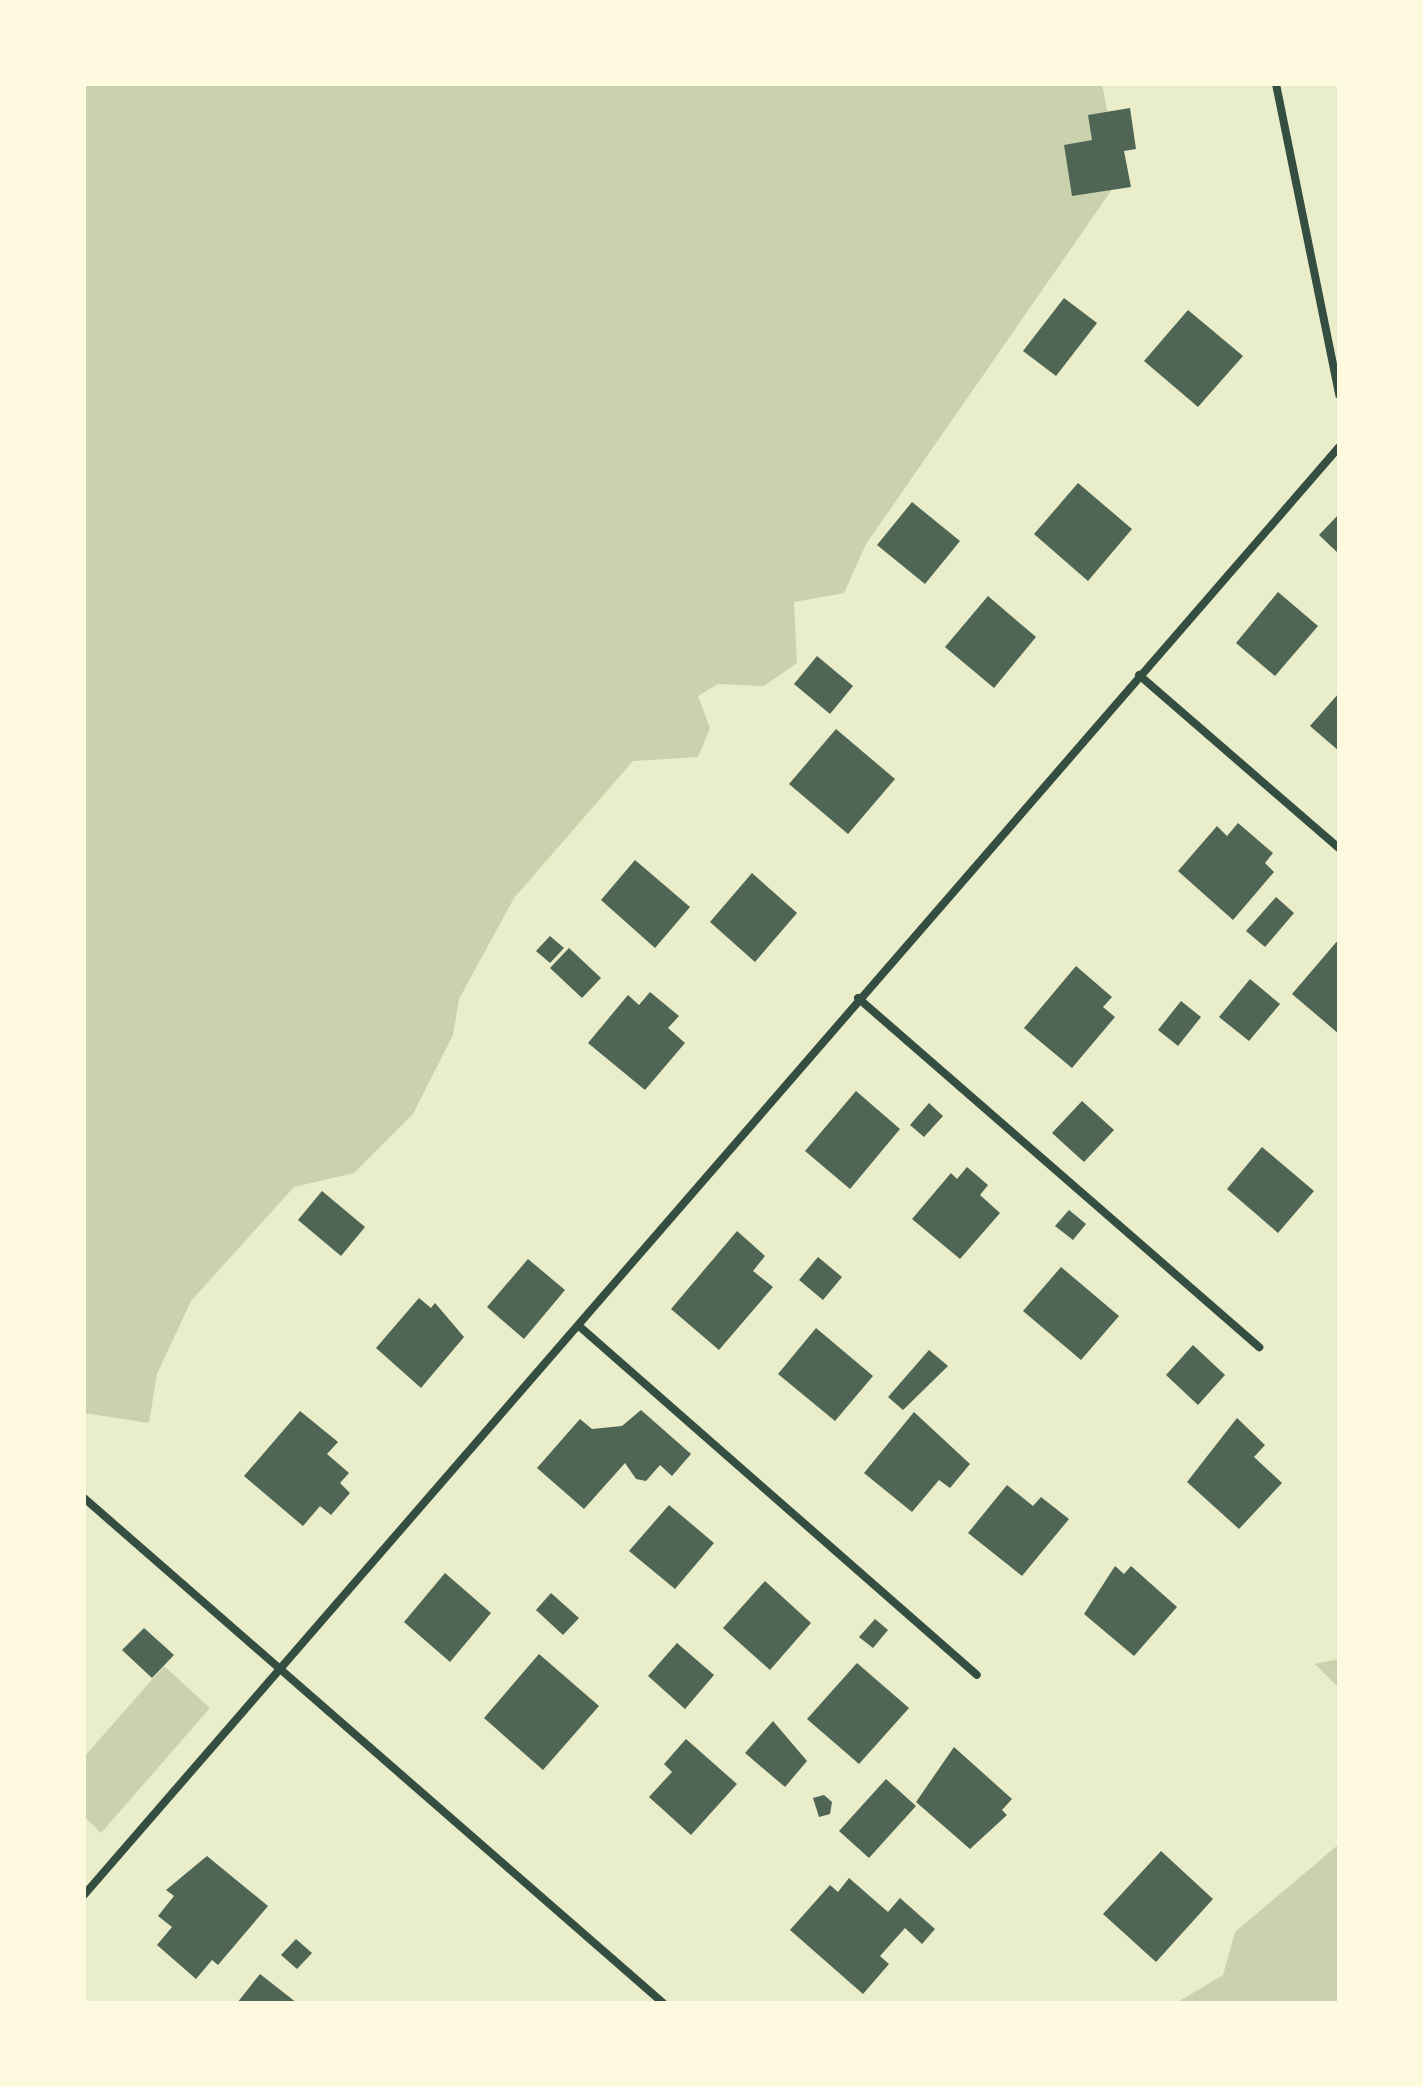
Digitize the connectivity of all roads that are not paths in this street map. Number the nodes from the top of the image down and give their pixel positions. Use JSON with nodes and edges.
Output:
{"nodes":[{"id":1,"x":1276,"y":84,"type":"edge"},
{"id":2,"x":1339,"y":395,"type":"edge"},
{"id":3,"x":1339,"y":447,"type":"edge"},
{"id":4,"x":1139,"y":675,"type":"junction"},
{"id":5,"x":1339,"y":848,"type":"edge"},
{"id":6,"x":858,"y":998,"type":"junction"},
{"id":7,"x":579,"y":1326,"type":"junction"},
{"id":8,"x":1259,"y":1347,"type":"dead end"},
{"id":9,"x":84,"y":1498,"type":"edge"},
{"id":10,"x":281,"y":1670,"type":"junction"},
{"id":11,"x":977,"y":1675,"type":"dead end"},
{"id":12,"x":84,"y":1895,"type":"edge"},
{"id":13,"x":663,"y":2003,"type":"edge"}],
"edges":[{"from":1,"to":2,"type":"street"},
{"from":3,"to":4,"type":"street"},
{"from":4,"to":5,"type":"street"},
{"from":4,"to":6,"type":"street"},
{"from":6,"to":7,"type":"street"},
{"from":6,"to":8,"type":"street"},
{"from":7,"to":10,"type":"street"},
{"from":7,"to":11,"type":"street"},
{"from":9,"to":10,"type":"street"},
{"from":10,"to":12,"type":"street"},
{"from":10,"to":13,"type":"street"}]}
